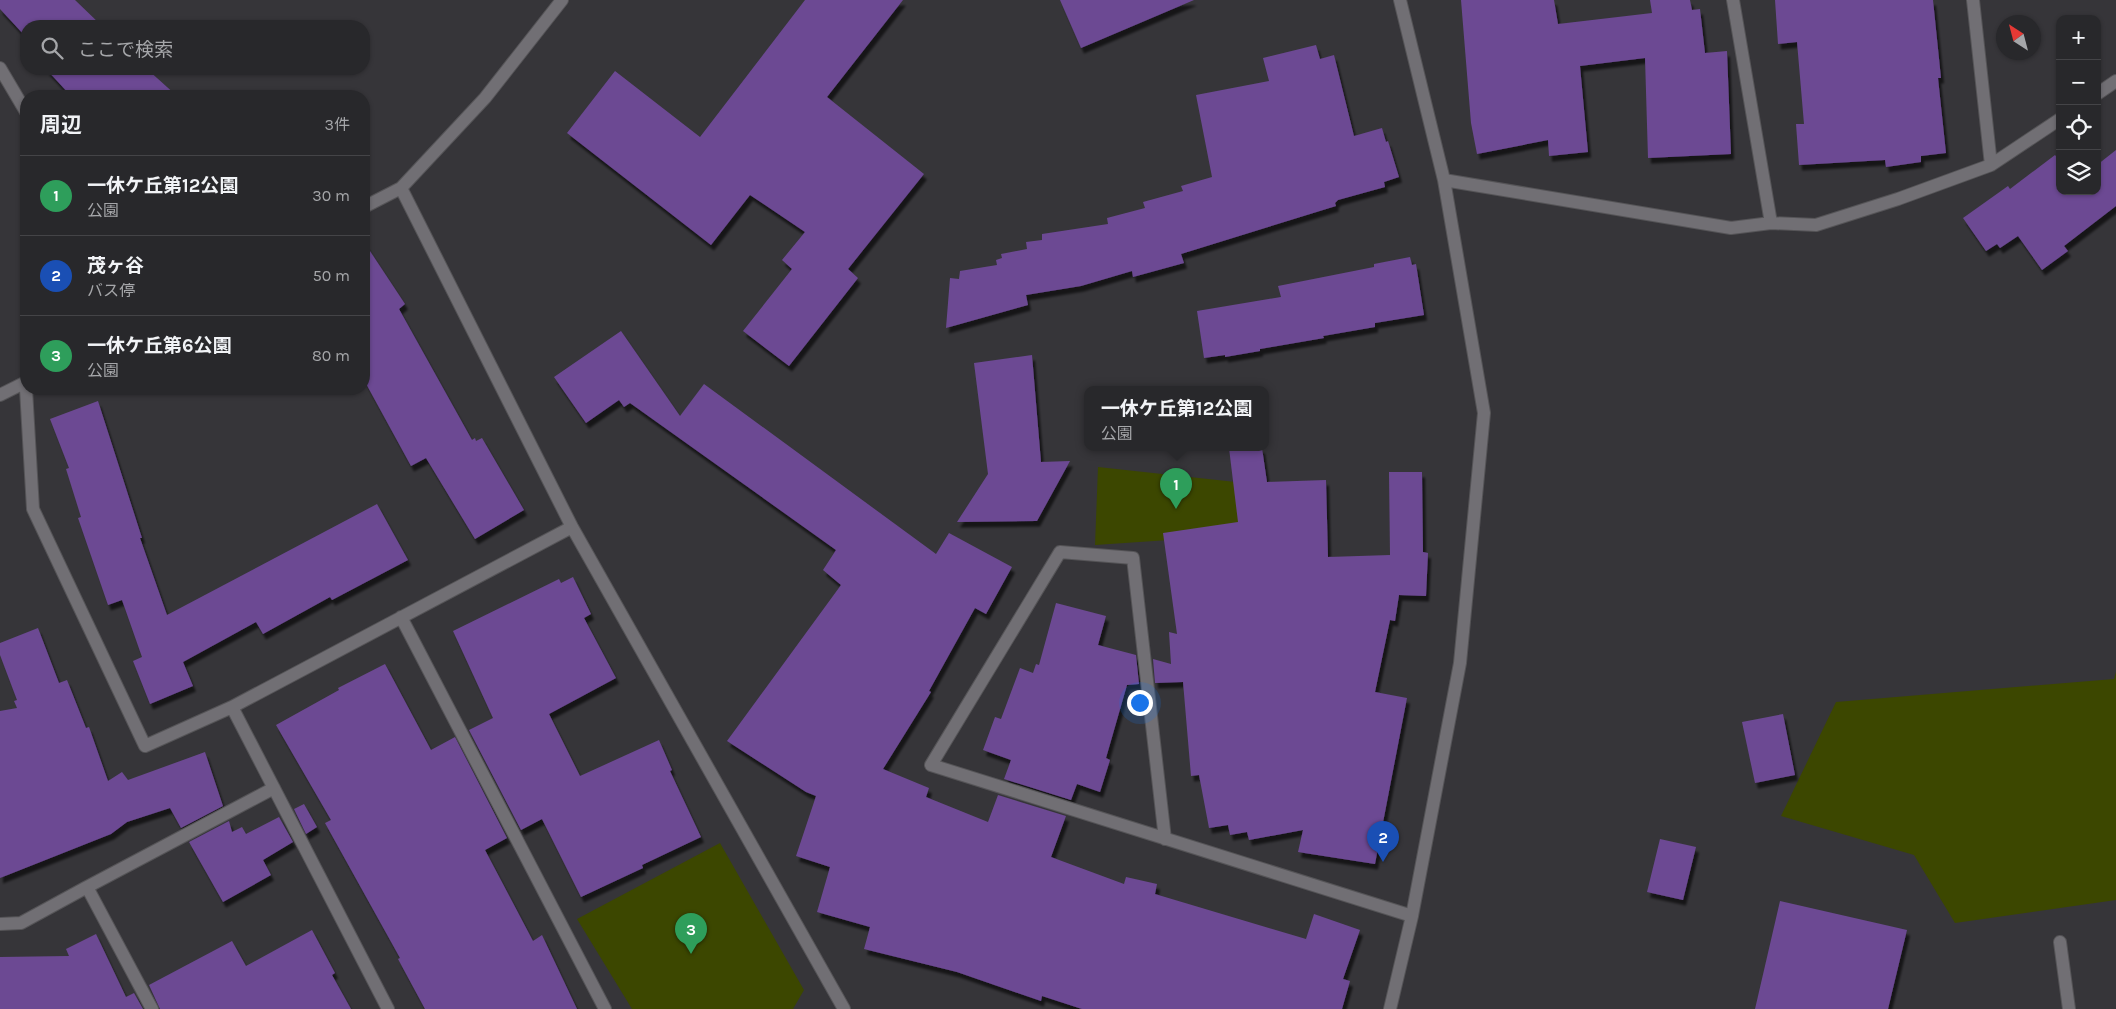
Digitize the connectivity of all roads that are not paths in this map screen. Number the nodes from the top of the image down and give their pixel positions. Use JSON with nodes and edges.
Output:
{"nodes":[{"id":1,"x":562,"y":0,"type":"edge"},
{"id":2,"x":1400,"y":0,"type":"edge"},
{"id":3,"x":1732,"y":0,"type":"edge"},
{"id":4,"x":1973,"y":0,"type":"edge"},
{"id":5,"x":0,"y":68,"type":"edge"},
{"id":6,"x":2116,"y":81,"type":"edge"},
{"id":7,"x":2101,"y":91,"type":"edge"},
{"id":8,"x":20,"y":102,"type":"edge"},
{"id":9,"x":2056,"y":122,"type":"edge"},
{"id":10,"x":1991,"y":166,"type":"junction"},
{"id":11,"x":1444,"y":180,"type":"junction"},
{"id":12,"x":401,"y":188,"type":"junction"},
{"id":13,"x":370,"y":204,"type":"edge"},
{"id":14,"x":1771,"y":223,"type":"junction"},
{"id":15,"x":20,"y":387,"type":"edge"},
{"id":16,"x":0,"y":395,"type":"edge"},
{"id":17,"x":27,"y":395,"type":"edge"},
{"id":18,"x":572,"y":527,"type":"junction"},
{"id":19,"x":402,"y":617,"type":"junction"},
{"id":20,"x":232,"y":706,"type":"junction"},
{"id":21,"x":274,"y":788,"type":"junction"},
{"id":22,"x":1165,"y":839,"type":"junction"},
{"id":23,"x":87,"y":887,"type":"junction"},
{"id":24,"x":1412,"y":916,"type":"junction"},
{"id":25,"x":0,"y":924,"type":"edge"},
{"id":26,"x":2060,"y":942,"type":"dead end"},
{"id":27,"x":152,"y":1009,"type":"edge"},
{"id":28,"x":388,"y":1009,"type":"edge"},
{"id":29,"x":605,"y":1009,"type":"edge"},
{"id":30,"x":844,"y":1009,"type":"edge"},
{"id":31,"x":1390,"y":1009,"type":"edge"},
{"id":32,"x":2069,"y":1009,"type":"edge"}],
"edges":[{"from":1,"to":12,"type":"street"},
{"from":2,"to":11,"type":"street"},
{"from":3,"to":14,"type":"street"},
{"from":4,"to":10,"type":"street"},
{"from":5,"to":8,"type":"street"},
{"from":6,"to":7,"type":"street"},
{"from":9,"to":10,"type":"street"},
{"from":10,"to":14,"type":"street"},
{"from":11,"to":14,"type":"street"},
{"from":11,"to":24,"type":"street"},
{"from":12,"to":13,"type":"street"},
{"from":12,"to":18,"type":"street"},
{"from":15,"to":16,"type":"street"},
{"from":17,"to":20,"type":"street"},
{"from":18,"to":19,"type":"street"},
{"from":18,"to":30,"type":"street"},
{"from":19,"to":20,"type":"street"},
{"from":19,"to":29,"type":"street"},
{"from":20,"to":21,"type":"street"},
{"from":21,"to":23,"type":"street"},
{"from":21,"to":28,"type":"street"},
{"from":22,"to":22,"type":"street"},
{"from":22,"to":24,"type":"street"},
{"from":23,"to":25,"type":"street"},
{"from":23,"to":27,"type":"street"},
{"from":24,"to":31,"type":"street"},
{"from":26,"to":32,"type":"street"}]}
